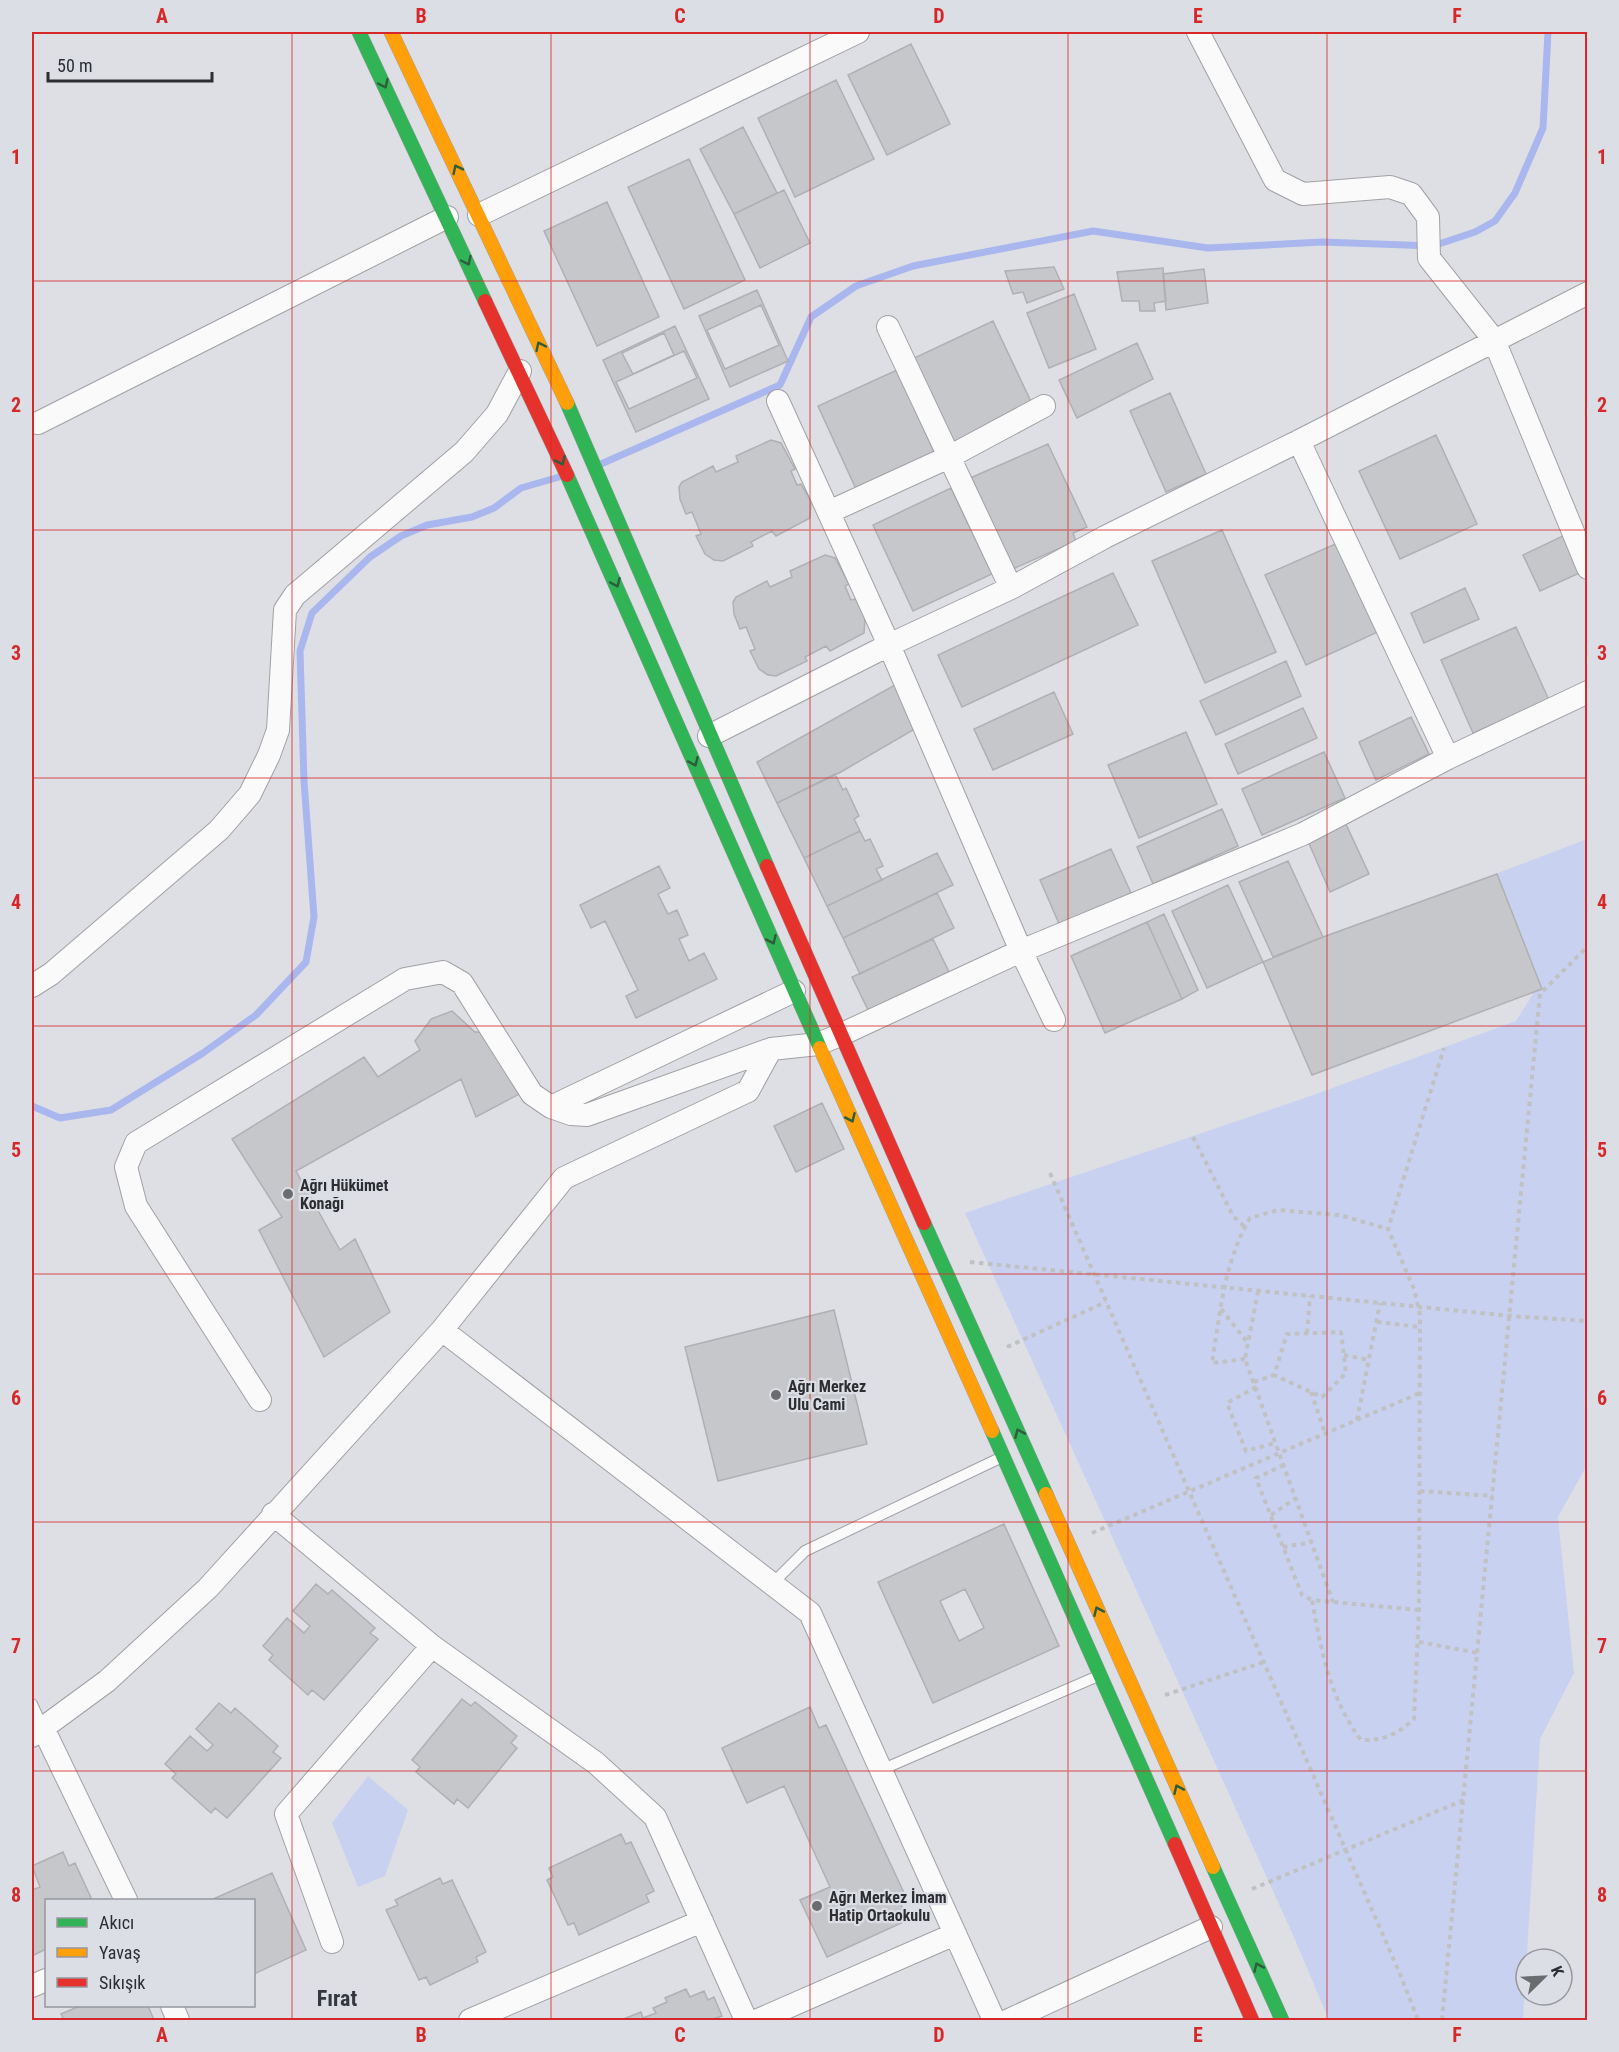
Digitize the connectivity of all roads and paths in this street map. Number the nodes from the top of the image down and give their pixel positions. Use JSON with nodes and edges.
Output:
{"nodes":[{"id":1,"x":359,"y":32,"type":"edge"},
{"id":2,"x":391,"y":32,"type":"edge"},
{"id":3,"x":858,"y":32,"type":"edge"},
{"id":4,"x":1198,"y":32,"type":"edge"},
{"id":5,"x":479,"y":215,"type":"junction"},
{"id":6,"x":447,"y":217,"type":"junction"},
{"id":7,"x":1587,"y":293,"type":"edge"},
{"id":8,"x":888,"y":327,"type":"dead end"},
{"id":9,"x":1494,"y":340,"type":"junction"},
{"id":10,"x":520,"y":371,"type":"junction"},
{"id":11,"x":778,"y":401,"type":"dead end"},
{"id":12,"x":1044,"y":406,"type":"dead end"},
{"id":13,"x":38,"y":423,"type":"dead end"},
{"id":14,"x":1299,"y":441,"type":"junction"},
{"id":15,"x":949,"y":457,"type":"junction"},
{"id":16,"x":829,"y":512,"type":"junction"},
{"id":17,"x":1587,"y":568,"type":"edge"},
{"id":18,"x":1011,"y":588,"type":"junction"},
{"id":19,"x":890,"y":645,"type":"junction"},
{"id":20,"x":1587,"y":692,"type":"edge"},
{"id":21,"x":710,"y":736,"type":"junction"},
{"id":22,"x":1448,"y":758,"type":"junction"},
{"id":23,"x":1587,"y":946,"type":"edge"},
{"id":24,"x":1021,"y":951,"type":"junction"},
{"id":25,"x":32,"y":986,"type":"edge"},
{"id":26,"x":794,"y":991,"type":"junction"},
{"id":27,"x":1054,"y":1020,"type":"dead end"},
{"id":28,"x":840,"y":1035,"type":"junction"},
{"id":29,"x":818,"y":1044,"type":"junction"},
{"id":30,"x":1444,"y":1048,"type":"dead end"},
{"id":31,"x":771,"y":1049,"type":"junction"},
{"id":32,"x":552,"y":1107,"type":"junction"},
{"id":33,"x":1193,"y":1137,"type":"dead end"},
{"id":34,"x":1050,"y":1173,"type":"dead end"},
{"id":35,"x":1245,"y":1227,"type":"junction"},
{"id":36,"x":1388,"y":1229,"type":"junction"},
{"id":37,"x":940,"y":1258,"type":"junction"},
{"id":38,"x":1094,"y":1275,"type":"junction"},
{"id":39,"x":1223,"y":1288,"type":"junction"},
{"id":40,"x":1258,"y":1291,"type":"junction"},
{"id":41,"x":1310,"y":1296,"type":"junction"},
{"id":42,"x":1106,"y":1302,"type":"junction"},
{"id":43,"x":1380,"y":1303,"type":"junction"},
{"id":44,"x":1418,"y":1307,"type":"junction"},
{"id":45,"x":1220,"y":1309,"type":"junction"},
{"id":46,"x":1510,"y":1316,"type":"junction"},
{"id":47,"x":1587,"y":1321,"type":"edge"},
{"id":48,"x":1377,"y":1322,"type":"junction"},
{"id":49,"x":1420,"y":1327,"type":"junction"},
{"id":50,"x":442,"y":1330,"type":"junction"},
{"id":51,"x":1307,"y":1333,"type":"junction"},
{"id":52,"x":1248,"y":1343,"type":"junction"},
{"id":53,"x":1344,"y":1355,"type":"junction"},
{"id":54,"x":985,"y":1358,"type":"junction"},
{"id":55,"x":1245,"y":1359,"type":"junction"},
{"id":56,"x":1369,"y":1360,"type":"junction"},
{"id":57,"x":1274,"y":1375,"type":"junction"},
{"id":58,"x":1254,"y":1382,"type":"junction"},
{"id":59,"x":1256,"y":1388,"type":"junction"},
{"id":60,"x":1311,"y":1392,"type":"junction"},
{"id":61,"x":1420,"y":1393,"type":"junction"},
{"id":62,"x":260,"y":1400,"type":"dead end"},
{"id":63,"x":1357,"y":1420,"type":"junction"},
{"id":64,"x":1325,"y":1433,"type":"junction"},
{"id":65,"x":1275,"y":1443,"type":"junction"},
{"id":66,"x":1279,"y":1453,"type":"junction"},
{"id":67,"x":1003,"y":1456,"type":"junction"},
{"id":68,"x":1284,"y":1466,"type":"junction"},
{"id":69,"x":1189,"y":1491,"type":"junction"},
{"id":70,"x":1420,"y":1491,"type":"junction"},
{"id":71,"x":1493,"y":1496,"type":"junction"},
{"id":72,"x":1296,"y":1498,"type":"junction"},
{"id":73,"x":273,"y":1514,"type":"junction"},
{"id":74,"x":1271,"y":1515,"type":"junction"},
{"id":75,"x":1312,"y":1542,"type":"junction"},
{"id":76,"x":1068,"y":1543,"type":"junction"},
{"id":77,"x":1283,"y":1547,"type":"junction"},
{"id":78,"x":772,"y":1584,"type":"junction"},
{"id":79,"x":1312,"y":1600,"type":"junction"},
{"id":80,"x":1333,"y":1602,"type":"junction"},
{"id":81,"x":1419,"y":1610,"type":"junction"},
{"id":82,"x":1419,"y":1642,"type":"junction"},
{"id":83,"x":432,"y":1646,"type":"junction"},
{"id":84,"x":1478,"y":1653,"type":"junction"},
{"id":85,"x":1264,"y":1662,"type":"junction"},
{"id":86,"x":1101,"y":1675,"type":"junction"},
{"id":87,"x":32,"y":1704,"type":"edge"},
{"id":88,"x":1140,"y":1704,"type":"junction"},
{"id":89,"x":38,"y":1732,"type":"edge"},
{"id":90,"x":881,"y":1770,"type":"junction"},
{"id":91,"x":1464,"y":1800,"type":"junction"},
{"id":92,"x":1346,"y":1849,"type":"junction"},
{"id":93,"x":125,"y":1899,"type":"edge"},
{"id":94,"x":1228,"y":1900,"type":"junction"},
{"id":95,"x":702,"y":1921,"type":"junction"},
{"id":96,"x":1211,"y":1927,"type":"junction"},
{"id":97,"x":955,"y":1934,"type":"junction"},
{"id":98,"x":332,"y":1942,"type":"dead end"},
{"id":99,"x":470,"y":2020,"type":"edge"},
{"id":100,"x":746,"y":2020,"type":"edge"},
{"id":101,"x":758,"y":2020,"type":"edge"},
{"id":102,"x":994,"y":2020,"type":"edge"},
{"id":103,"x":1009,"y":2020,"type":"edge"},
{"id":104,"x":1252,"y":2020,"type":"edge"},
{"id":105,"x":1282,"y":2020,"type":"edge"},
{"id":106,"x":1418,"y":2020,"type":"edge"},
{"id":107,"x":1442,"y":2020,"type":"edge"}],
"edges":[{"from":1,"to":6,"type":"main road","one_way":true},
{"from":5,"to":2,"type":"main road","one_way":true},
{"from":3,"to":5,"type":"street"},
{"from":4,"to":9,"type":"street"},
{"from":21,"to":5,"type":"main road","one_way":true},
{"from":6,"to":10,"type":"main road","one_way":true},
{"from":6,"to":13,"type":"street"},
{"from":7,"to":9,"type":"street"},
{"from":8,"to":15,"type":"street"},
{"from":9,"to":14,"type":"street"},
{"from":9,"to":17,"type":"street"},
{"from":10,"to":25,"type":"street"},
{"from":10,"to":26,"type":"main road","one_way":true},
{"from":11,"to":16,"type":"street"},
{"from":12,"to":15,"type":"street"},
{"from":14,"to":18,"type":"street"},
{"from":14,"to":22,"type":"street"},
{"from":15,"to":16,"type":"street"},
{"from":15,"to":18,"type":"street"},
{"from":16,"to":19,"type":"street"},
{"from":18,"to":19,"type":"street"},
{"from":19,"to":21,"type":"street"},
{"from":19,"to":24,"type":"street"},
{"from":20,"to":22,"type":"street"},
{"from":21,"to":28,"type":"main road"},
{"from":22,"to":24,"type":"street"},
{"from":23,"to":46,"type":"path"},
{"from":24,"to":27,"type":"street"},
{"from":24,"to":28,"type":"street"},
{"from":26,"to":29,"type":"main road"},
{"from":26,"to":32,"type":"street"},
{"from":28,"to":29,"type":"street"},
{"from":28,"to":37,"type":"main road"},
{"from":29,"to":31,"type":"street"},
{"from":29,"to":67,"type":"main road","one_way":true},
{"from":30,"to":36,"type":"path"},
{"from":31,"to":32,"type":"street"},
{"from":31,"to":50,"type":"street"},
{"from":32,"to":62,"type":"street"},
{"from":33,"to":35,"type":"path"},
{"from":34,"to":38,"type":"path"},
{"from":35,"to":36,"type":"path"},
{"from":35,"to":39,"type":"path"},
{"from":36,"to":44,"type":"path"},
{"from":37,"to":38,"type":"path"},
{"from":37,"to":54,"type":"main road"},
{"from":38,"to":39,"type":"path"},
{"from":38,"to":42,"type":"path"},
{"from":39,"to":40,"type":"path"},
{"from":39,"to":45,"type":"path"},
{"from":40,"to":41,"type":"path"},
{"from":40,"to":52,"type":"path"},
{"from":41,"to":43,"type":"path"},
{"from":41,"to":51,"type":"path"},
{"from":42,"to":54,"type":"path"},
{"from":42,"to":69,"type":"path"},
{"from":43,"to":44,"type":"path"},
{"from":43,"to":48,"type":"path"},
{"from":44,"to":46,"type":"path"},
{"from":44,"to":49,"type":"path"},
{"from":45,"to":52,"type":"path"},
{"from":45,"to":55,"type":"path"},
{"from":46,"to":47,"type":"path"},
{"from":46,"to":71,"type":"path"},
{"from":48,"to":49,"type":"path"},
{"from":48,"to":56,"type":"path"},
{"from":49,"to":61,"type":"path"},
{"from":50,"to":73,"type":"street"},
{"from":50,"to":78,"type":"street"},
{"from":51,"to":53,"type":"path"},
{"from":51,"to":57,"type":"path"},
{"from":52,"to":55,"type":"path"},
{"from":53,"to":56,"type":"path"},
{"from":53,"to":60,"type":"path"},
{"from":76,"to":54,"type":"main road","one_way":true},
{"from":55,"to":58,"type":"path"},
{"from":56,"to":63,"type":"path"},
{"from":57,"to":58,"type":"path"},
{"from":57,"to":60,"type":"path"},
{"from":58,"to":59,"type":"path"},
{"from":59,"to":65,"type":"path"},
{"from":59,"to":65,"type":"path"},
{"from":60,"to":64,"type":"path"},
{"from":61,"to":63,"type":"path"},
{"from":61,"to":70,"type":"path"},
{"from":63,"to":64,"type":"path"},
{"from":64,"to":66,"type":"path"},
{"from":65,"to":66,"type":"path"},
{"from":66,"to":68,"type":"path"},
{"from":66,"to":69,"type":"path"},
{"from":67,"to":78,"type":"lane"},
{"from":67,"to":86,"type":"main road"},
{"from":68,"to":72,"type":"path"},
{"from":68,"to":74,"type":"path"},
{"from":69,"to":76,"type":"path"},
{"from":69,"to":85,"type":"path"},
{"from":70,"to":71,"type":"path"},
{"from":70,"to":81,"type":"path"},
{"from":71,"to":84,"type":"path"},
{"from":72,"to":74,"type":"path"},
{"from":72,"to":75,"type":"path"},
{"from":73,"to":83,"type":"street"},
{"from":73,"to":89,"type":"street"},
{"from":74,"to":77,"type":"path"},
{"from":75,"to":77,"type":"path"},
{"from":75,"to":80,"type":"path"},
{"from":88,"to":76,"type":"main road","one_way":true},
{"from":77,"to":79,"type":"path"},
{"from":78,"to":90,"type":"street"},
{"from":79,"to":80,"type":"path"},
{"from":79,"to":82,"type":"path"},
{"from":80,"to":81,"type":"path"},
{"from":81,"to":82,"type":"path"},
{"from":82,"to":84,"type":"path"},
{"from":83,"to":95,"type":"street"},
{"from":83,"to":98,"type":"street"},
{"from":84,"to":91,"type":"path"},
{"from":85,"to":88,"type":"path"},
{"from":85,"to":92,"type":"path"},
{"from":86,"to":90,"type":"lane"},
{"from":86,"to":96,"type":"main road"},
{"from":87,"to":89,"type":"lane"},
{"from":94,"to":88,"type":"main road","one_way":true},
{"from":89,"to":93,"type":"street"},
{"from":90,"to":97,"type":"street"},
{"from":91,"to":92,"type":"path"},
{"from":91,"to":107,"type":"path"},
{"from":92,"to":94,"type":"path"},
{"from":92,"to":106,"type":"path"},
{"from":105,"to":94,"type":"main road","one_way":true},
{"from":95,"to":99,"type":"street"},
{"from":95,"to":100,"type":"street"},
{"from":96,"to":103,"type":"street"},
{"from":96,"to":104,"type":"main road"},
{"from":97,"to":101,"type":"street"},
{"from":97,"to":102,"type":"street"}]}
